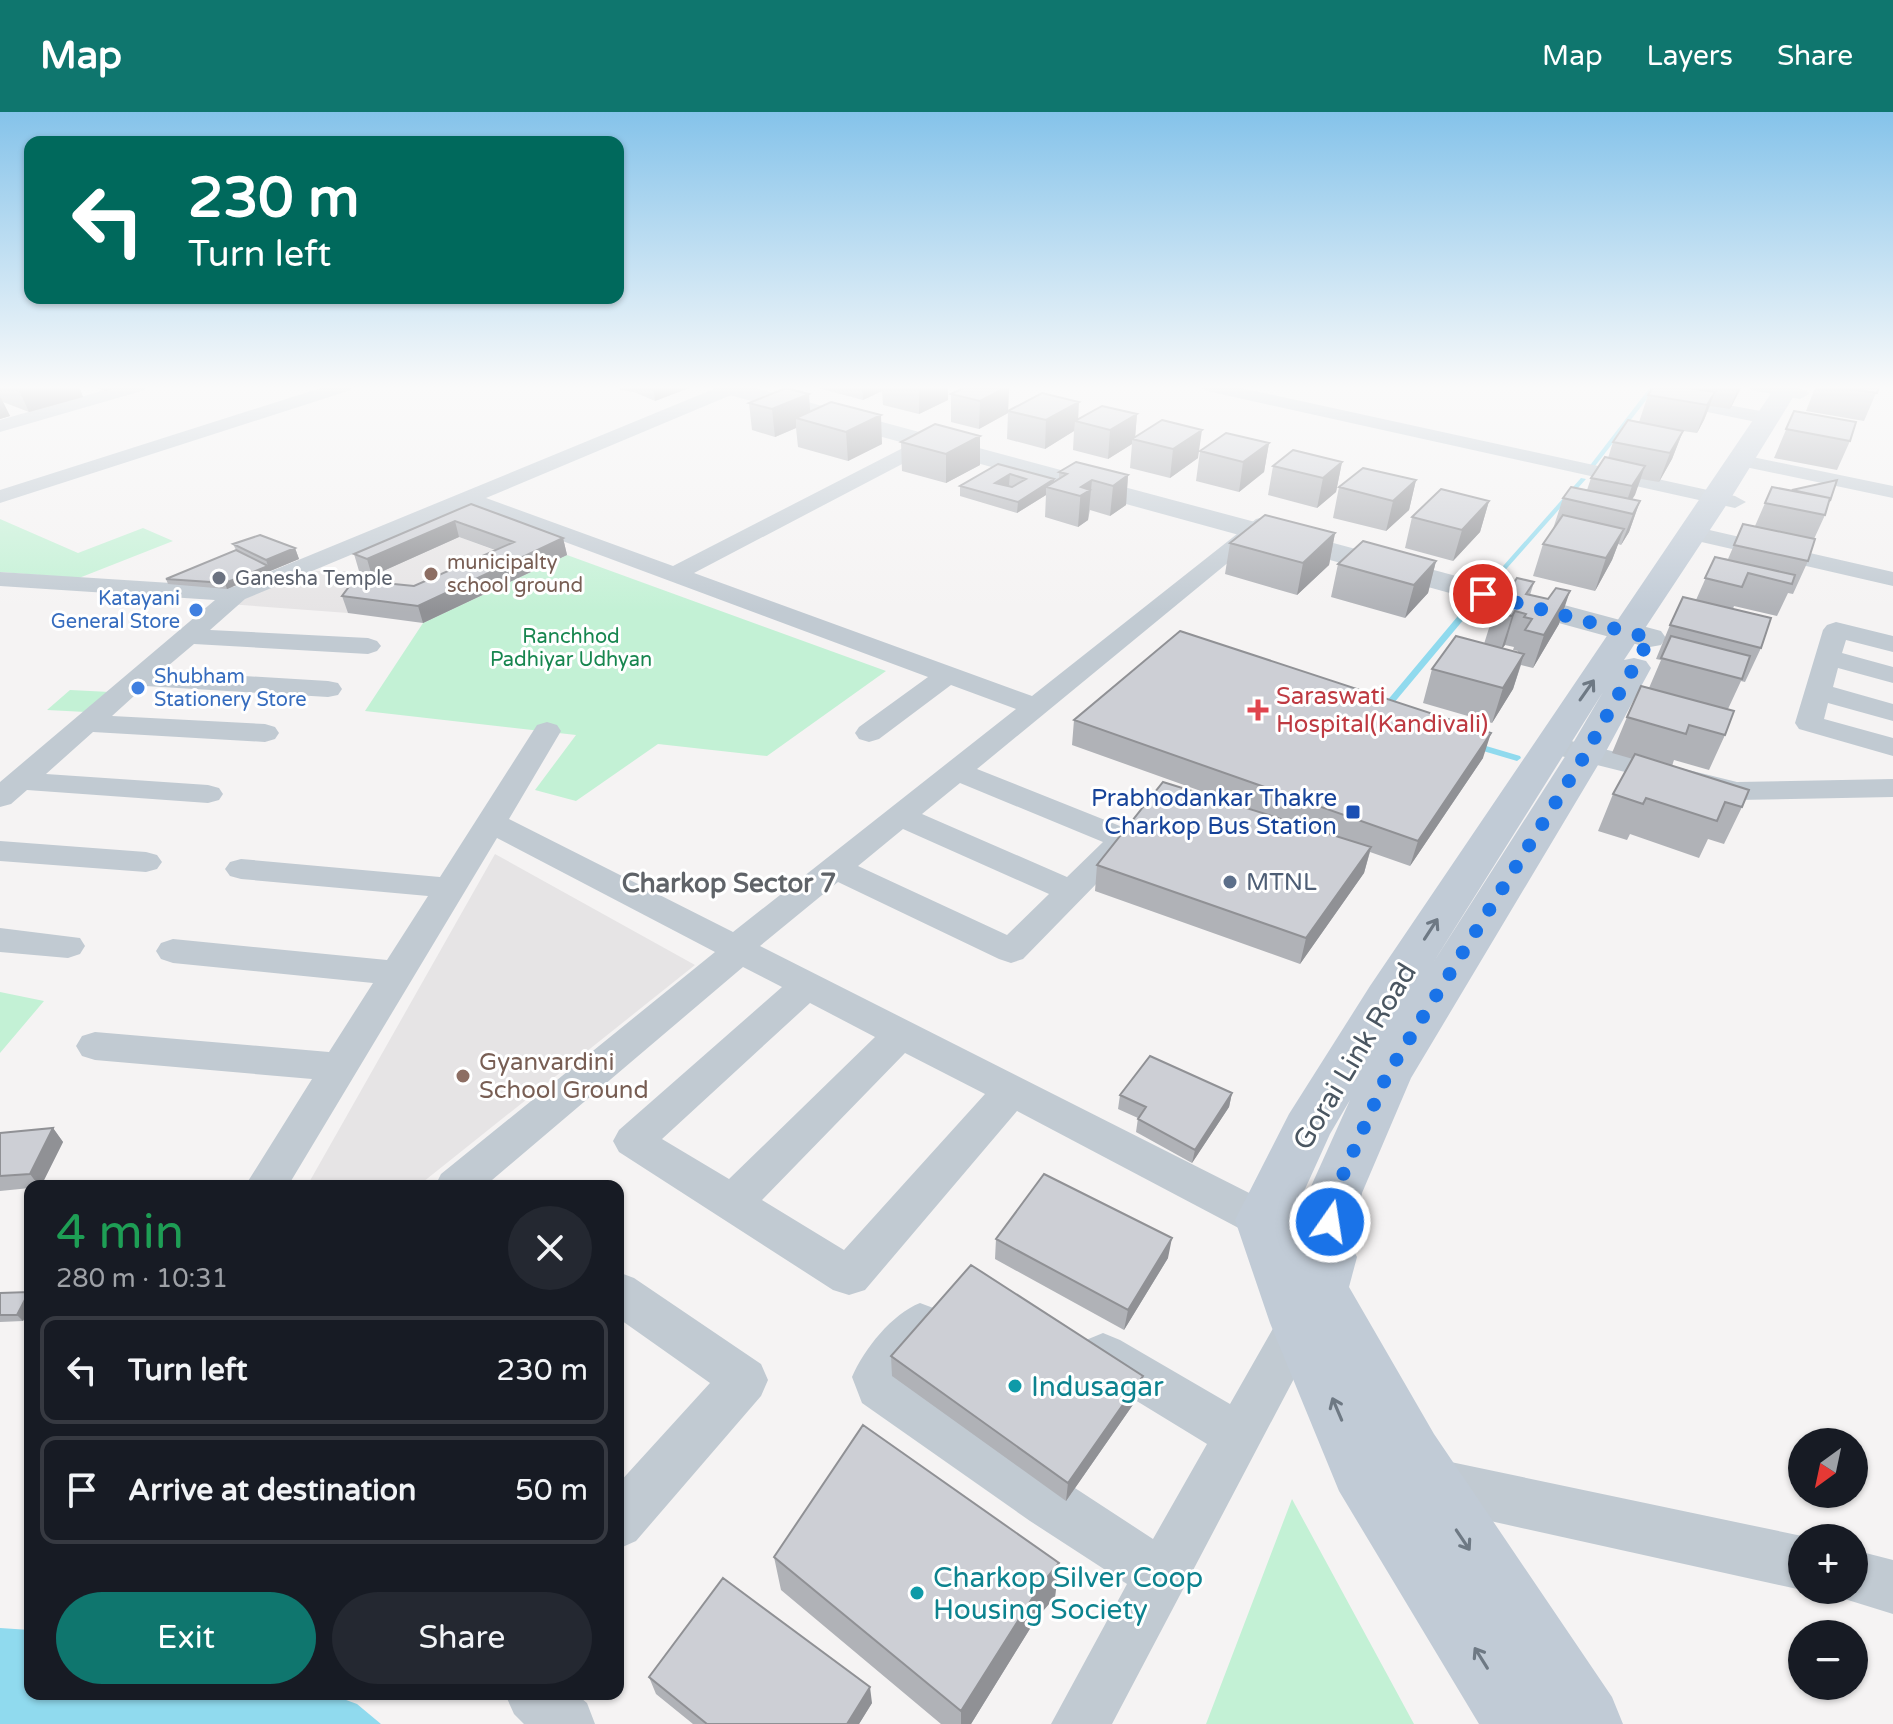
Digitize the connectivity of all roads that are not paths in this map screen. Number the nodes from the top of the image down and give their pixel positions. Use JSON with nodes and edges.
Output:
{"nodes":[{"id":1,"x":111,"y":461,"type":"edge"},
{"id":2,"x":554,"y":461,"type":"edge"},
{"id":3,"x":891,"y":461,"type":"edge"},
{"id":4,"x":1021,"y":461,"type":"edge"},
{"id":5,"x":1549,"y":461,"type":"edge"},
{"id":6,"x":1747,"y":462,"type":"joint"},
{"id":7,"x":1893,"y":492,"type":"edge"},
{"id":8,"x":0,"y":497,"type":"edge"},
{"id":9,"x":467,"y":498,"type":"junction"},
{"id":10,"x":1726,"y":500,"type":"junction"},
{"id":11,"x":1260,"y":527,"type":"junction"},
{"id":12,"x":1702,"y":535,"type":"junction"},
{"id":13,"x":675,"y":574,"type":"junction"},
{"id":14,"x":0,"y":579,"type":"edge"},
{"id":15,"x":1893,"y":579,"type":"edge"},
{"id":16,"x":236,"y":594,"type":"junction"},
{"id":17,"x":1642,"y":630,"type":"junction"},
{"id":18,"x":188,"y":636,"type":"junction"},
{"id":19,"x":1893,"y":644,"type":"edge"},
{"id":20,"x":368,"y":646,"type":"dead end"},
{"id":21,"x":1829,"y":658,"type":"junction"},
{"id":22,"x":949,"y":674,"type":"junction"},
{"id":23,"x":1893,"y":675,"type":"edge"},
{"id":24,"x":140,"y":678,"type":"junction"},
{"id":25,"x":328,"y":689,"type":"dead end"},
{"id":26,"x":1819,"y":692,"type":"junction"},
{"id":27,"x":1036,"y":707,"type":"junction"},
{"id":28,"x":1893,"y":713,"type":"edge"},
{"id":29,"x":87,"y":723,"type":"junction"},
{"id":30,"x":547,"y":731,"type":"dead end"},
{"id":31,"x":265,"y":733,"type":"dead end"},
{"id":32,"x":869,"y":733,"type":"dead end"},
{"id":33,"x":1550,"y":744,"type":"junction"},
{"id":34,"x":1893,"y":747,"type":"edge"},
{"id":35,"x":1585,"y":755,"type":"junction"},
{"id":36,"x":956,"y":771,"type":"junction"},
{"id":37,"x":1893,"y":788,"type":"edge"},
{"id":38,"x":10,"y":789,"type":"edge"},
{"id":39,"x":208,"y":794,"type":"dead end"},
{"id":40,"x":1531,"y":807,"type":"junction"},
{"id":41,"x":899,"y":816,"type":"junction"},
{"id":42,"x":491,"y":822,"type":"junction"},
{"id":43,"x":0,"y":851,"type":"edge"},
{"id":44,"x":146,"y":862,"type":"dead end"},
{"id":45,"x":835,"y":868,"type":"junction"},
{"id":46,"x":241,"y":869,"type":"dead end"},
{"id":47,"x":1491,"y":871,"type":"junction"},
{"id":48,"x":450,"y":888,"type":"junction"},
{"id":49,"x":1071,"y":891,"type":"junction"},
{"id":50,"x":0,"y":940,"type":"edge"},
{"id":51,"x":68,"y":946,"type":"dead end"},
{"id":52,"x":737,"y":950,"type":"junction"},
{"id":53,"x":173,"y":951,"type":"dead end"},
{"id":54,"x":397,"y":973,"type":"junction"},
{"id":55,"x":806,"y":986,"type":"junction"},
{"id":56,"x":901,"y":1034,"type":"junction"},
{"id":57,"x":95,"y":1046,"type":"dead end"},
{"id":58,"x":340,"y":1067,"type":"junction"},
{"id":59,"x":1011,"y":1091,"type":"junction"},
{"id":60,"x":270,"y":1180,"type":"edge"},
{"id":61,"x":463,"y":1180,"type":"edge"},
{"id":62,"x":732,"y":1203,"type":"junction"},
{"id":63,"x":1263,"y":1220,"type":"junction"},
{"id":64,"x":1315,"y":1287,"type":"junction"},
{"id":65,"x":945,"y":1296,"type":"edge"},
{"id":66,"x":624,"y":1306,"type":"edge"},
{"id":67,"x":1068,"y":1334,"type":"edge"},
{"id":68,"x":1239,"y":1436,"type":"junction"},
{"id":69,"x":1362,"y":1468,"type":"junction"},
{"id":70,"x":1424,"y":1481,"type":"junction"},
{"id":71,"x":624,"y":1516,"type":"edge"},
{"id":72,"x":1788,"y":1560,"type":"edge"},
{"id":73,"x":1162,"y":1575,"type":"junction"},
{"id":74,"x":1868,"y":1581,"type":"edge"},
{"id":75,"x":1893,"y":1587,"type":"edge"},
{"id":76,"x":540,"y":1700,"type":"edge"},
{"id":77,"x":566,"y":1724,"type":"edge"},
{"id":78,"x":1080,"y":1724,"type":"edge"},
{"id":79,"x":1522,"y":1724,"type":"edge"},
{"id":80,"x":1585,"y":1724,"type":"edge"}],
"edges":[{"from":1,"to":8,"type":"street"},
{"from":2,"to":9,"type":"street"},
{"from":3,"to":13,"type":"street"},
{"from":4,"to":11,"type":"street"},
{"from":5,"to":10,"type":"street"},
{"from":6,"to":7,"type":"street"},
{"from":6,"to":10,"type":"main road"},
{"from":9,"to":13,"type":"street"},
{"from":9,"to":16,"type":"street"},
{"from":10,"to":12,"type":"main road"},
{"from":11,"to":17,"type":"street"},
{"from":11,"to":27,"type":"street"},
{"from":12,"to":15,"type":"street"},
{"from":12,"to":17,"type":"main road"},
{"from":13,"to":22,"type":"street"},
{"from":14,"to":16,"type":"street"},
{"from":16,"to":18,"type":"street"},
{"from":33,"to":17,"type":"main road","name":"Gorai Link Road","one_way":true},
{"from":17,"to":35,"type":"main road","name":"Gorai Link Road"},
{"from":18,"to":20,"type":"street"},
{"from":18,"to":24,"type":"street"},
{"from":19,"to":21,"type":"street"},
{"from":21,"to":23,"type":"street"},
{"from":21,"to":26,"type":"street"},
{"from":22,"to":27,"type":"street"},
{"from":22,"to":32,"type":"street"},
{"from":24,"to":25,"type":"street"},
{"from":24,"to":29,"type":"street"},
{"from":26,"to":28,"type":"street"},
{"from":26,"to":34,"type":"street"},
{"from":27,"to":36,"type":"street"},
{"from":29,"to":31,"type":"street"},
{"from":29,"to":38,"type":"street"},
{"from":30,"to":42,"type":"street"},
{"from":33,"to":35,"type":"street"},
{"from":33,"to":40,"type":"main road","name":"Gorai Link Road"},
{"from":35,"to":37,"type":"street"},
{"from":35,"to":40,"type":"main road","name":"Gorai Link Road"},
{"from":36,"to":41,"type":"street"},
{"from":36,"to":49,"type":"street"},
{"from":38,"to":39,"type":"street"},
{"from":40,"to":47,"type":"main road","name":"Gorai Link Road"},
{"from":41,"to":45,"type":"street"},
{"from":41,"to":49,"type":"street"},
{"from":42,"to":48,"type":"street"},
{"from":42,"to":52,"type":"street"},
{"from":43,"to":44,"type":"street"},
{"from":45,"to":49,"type":"street"},
{"from":45,"to":52,"type":"street"},
{"from":46,"to":48,"type":"street"},
{"from":63,"to":47,"type":"main road","name":"Gorai Link Road","one_way":true},
{"from":47,"to":64,"type":"main road","name":"Gorai Link Road"},
{"from":48,"to":54,"type":"street"},
{"from":50,"to":51,"type":"street"},
{"from":52,"to":55,"type":"street"},
{"from":52,"to":61,"type":"street"},
{"from":53,"to":54,"type":"street"},
{"from":54,"to":58,"type":"street"},
{"from":55,"to":56,"type":"street"},
{"from":55,"to":62,"type":"street"},
{"from":56,"to":59,"type":"street"},
{"from":56,"to":62,"type":"street"},
{"from":57,"to":58,"type":"street"},
{"from":58,"to":60,"type":"street"},
{"from":59,"to":62,"type":"street"},
{"from":59,"to":63,"type":"street"},
{"from":63,"to":64,"type":"main road"},
{"from":63,"to":64,"type":"street"},
{"from":64,"to":68,"type":"street"},
{"from":69,"to":64,"type":"main road","one_way":true},
{"from":64,"to":70,"type":"main road"},
{"from":65,"to":73,"type":"street"},
{"from":66,"to":71,"type":"street"},
{"from":67,"to":68,"type":"street"},
{"from":68,"to":73,"type":"street"},
{"from":69,"to":70,"type":"street"},
{"from":79,"to":69,"type":"main road","one_way":true},
{"from":70,"to":72,"type":"street"},
{"from":70,"to":80,"type":"main road","one_way":true},
{"from":73,"to":78,"type":"street"},
{"from":74,"to":75,"type":"street"},
{"from":76,"to":77,"type":"street"}]}
